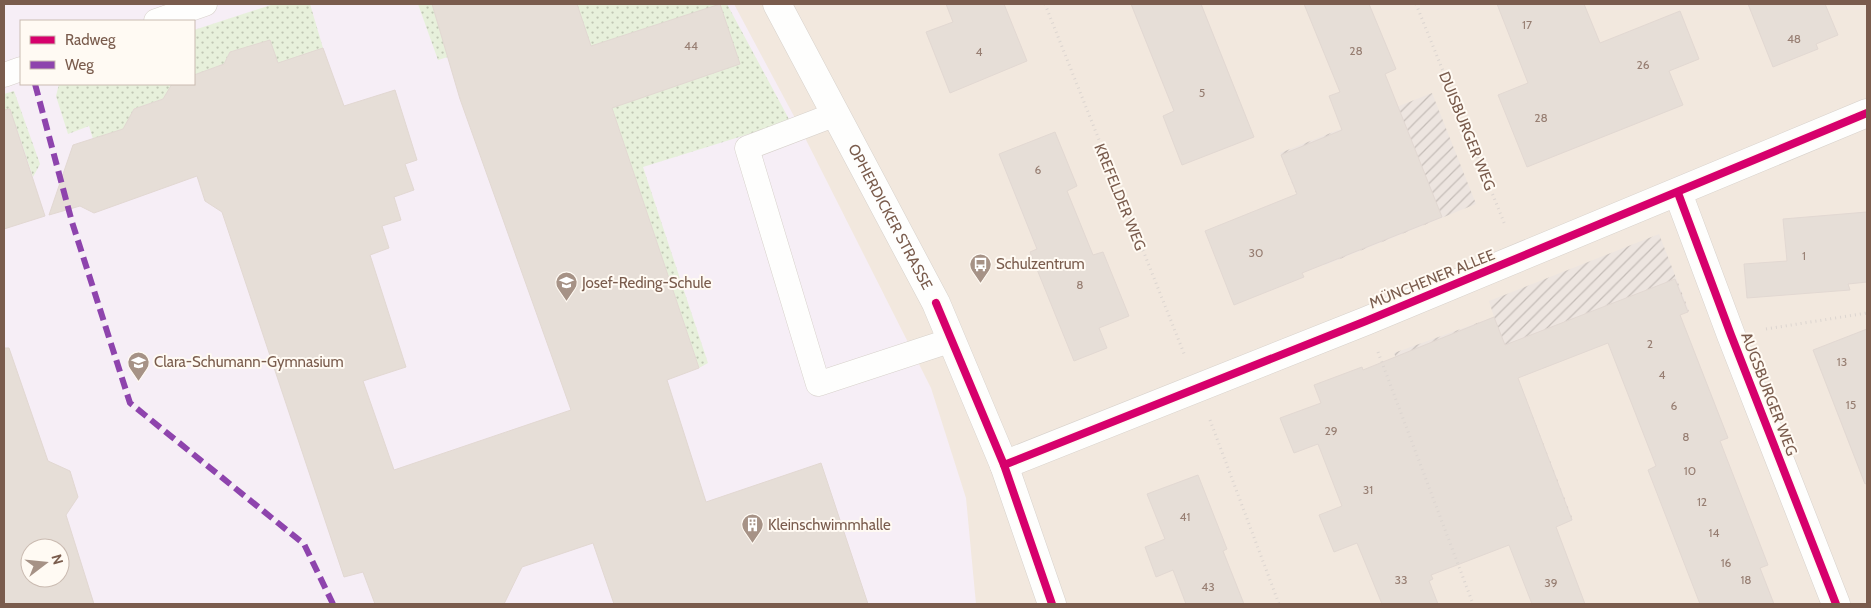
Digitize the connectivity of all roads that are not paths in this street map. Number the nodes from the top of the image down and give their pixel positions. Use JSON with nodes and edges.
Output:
{"nodes":[{"id":1,"x":205,"y":4,"type":"edge"},
{"id":2,"x":777,"y":4,"type":"edge"},
{"id":3,"x":159,"y":20,"type":"edge"},
{"id":4,"x":20,"y":69,"type":"edge"},
{"id":5,"x":4,"y":75,"type":"edge"},
{"id":6,"x":1867,"y":113,"type":"edge"},
{"id":7,"x":836,"y":114,"type":"junction"},
{"id":8,"x":1678,"y":193,"type":"junction"},
{"id":9,"x":952,"y":340,"type":"junction"},
{"id":10,"x":1004,"y":465,"type":"junction"},
{"id":11,"x":1052,"y":604,"type":"edge"},
{"id":12,"x":1836,"y":604,"type":"edge"}],
"edges":[{"from":1,"to":3,"type":"lane"},
{"from":2,"to":7,"type":"street","name":"OPHERDICKER STRASSE"},
{"from":4,"to":5,"type":"lane"},
{"from":6,"to":8,"type":"street","name":"MÜNCHENER ALLEE"},
{"from":7,"to":9,"type":"street","name":"OPHERDICKER STRASSE"},
{"from":7,"to":9,"type":"lane"},
{"from":8,"to":10,"type":"street","name":"MÜNCHENER ALLEE"},
{"from":8,"to":12,"type":"street","name":"AUGSBURGER WEG"},
{"from":9,"to":10,"type":"street","name":"OPHERDICKER STRASSE"},
{"from":10,"to":11,"type":"street","name":"OPHERDICKER STRASSE"}]}
